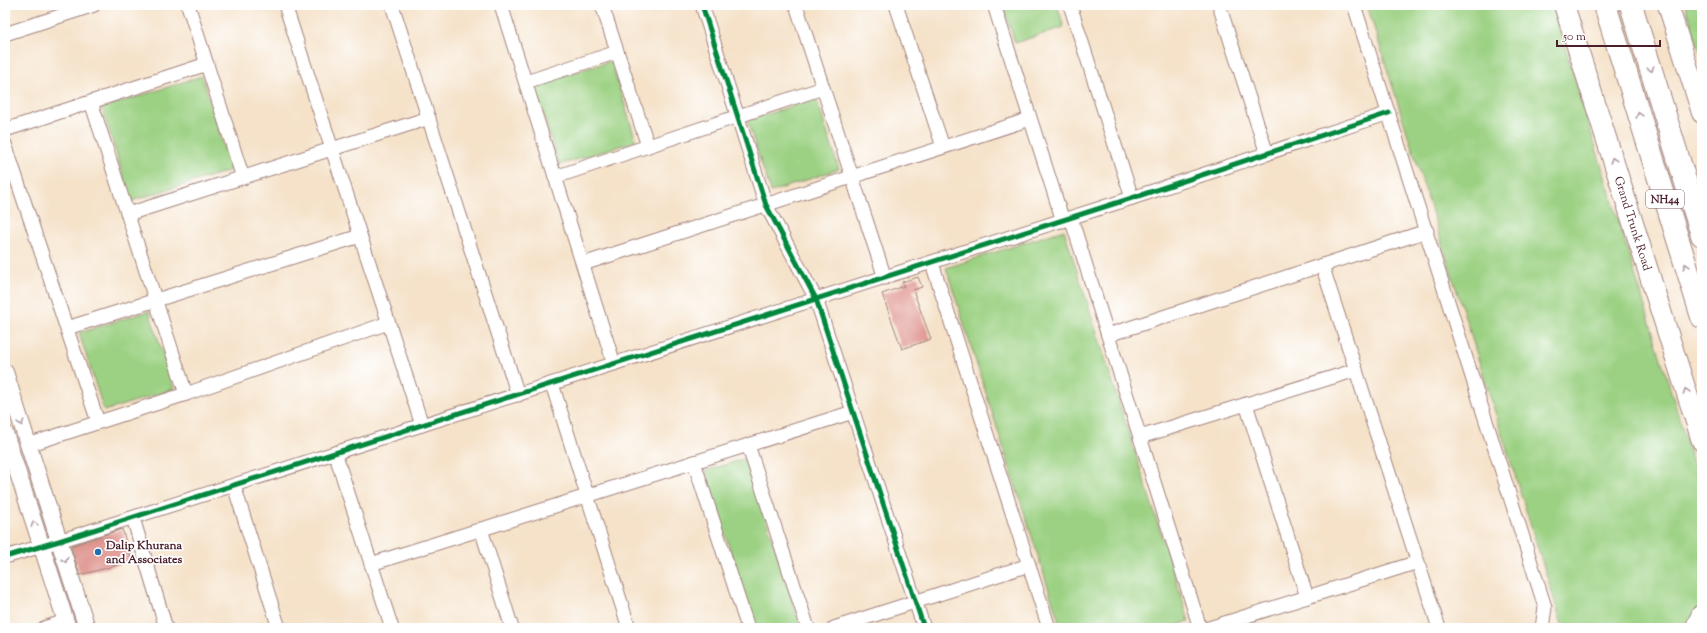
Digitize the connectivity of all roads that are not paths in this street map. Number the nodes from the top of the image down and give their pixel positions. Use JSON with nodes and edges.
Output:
{"nodes":[{"id":1,"x":94,"y":5,"type":"edge"},
{"id":2,"x":188,"y":5,"type":"edge"},
{"id":3,"x":285,"y":5,"type":"edge"},
{"id":4,"x":392,"y":5,"type":"edge"},
{"id":5,"x":502,"y":5,"type":"edge"},
{"id":6,"x":602,"y":5,"type":"edge"},
{"id":7,"x":702,"y":5,"type":"edge"},
{"id":8,"x":796,"y":5,"type":"edge"},
{"id":9,"x":896,"y":5,"type":"edge"},
{"id":10,"x":994,"y":5,"type":"edge"},
{"id":11,"x":1070,"y":5,"type":"edge"},
{"id":12,"x":1219,"y":5,"type":"edge"},
{"id":13,"x":1354,"y":5,"type":"edge"},
{"id":14,"x":1564,"y":5,"type":"edge"},
{"id":15,"x":1605,"y":5,"type":"edge"},
{"id":16,"x":1631,"y":5,"type":"edge"},
{"id":17,"x":1668,"y":5,"type":"edge"},
{"id":18,"x":5,"y":34,"type":"edge"},
{"id":19,"x":617,"y":52,"type":"junction"},
{"id":20,"x":207,"y":64,"type":"junction"},
{"id":21,"x":526,"y":82,"type":"junction"},
{"id":22,"x":823,"y":88,"type":"junction"},
{"id":23,"x":91,"y":102,"type":"junction"},
{"id":24,"x":1389,"y":113,"type":"junction"},
{"id":25,"x":1702,"y":113,"type":"edge"},
{"id":26,"x":738,"y":117,"type":"junction"},
{"id":27,"x":429,"y":118,"type":"junction"},
{"id":28,"x":1030,"y":119,"type":"junction"},
{"id":29,"x":5,"y":130,"type":"edge"},
{"id":30,"x":5,"y":144,"type":"edge"},
{"id":31,"x":648,"y":146,"type":"junction"},
{"id":32,"x":943,"y":147,"type":"junction"},
{"id":33,"x":332,"y":149,"type":"junction"},
{"id":34,"x":1267,"y":154,"type":"junction"},
{"id":35,"x":556,"y":177,"type":"junction"},
{"id":36,"x":852,"y":177,"type":"junction"},
{"id":37,"x":243,"y":178,"type":"junction"},
{"id":38,"x":1132,"y":198,"type":"junction"},
{"id":39,"x":766,"y":205,"type":"junction"},
{"id":40,"x":128,"y":214,"type":"junction"},
{"id":41,"x":1067,"y":219,"type":"junction"},
{"id":42,"x":1427,"y":231,"type":"junction"},
{"id":43,"x":1702,"y":234,"type":"edge"},
{"id":44,"x":360,"y":236,"type":"junction"},
{"id":45,"x":932,"y":263,"type":"junction"},
{"id":46,"x":583,"y":264,"type":"junction"},
{"id":47,"x":1322,"y":265,"type":"junction"},
{"id":48,"x":885,"y":278,"type":"junction"},
{"id":49,"x":156,"y":300,"type":"junction"},
{"id":50,"x":816,"y":300,"type":"junction"},
{"id":51,"x":1702,"y":317,"type":"edge"},
{"id":52,"x":388,"y":323,"type":"junction"},
{"id":53,"x":67,"y":328,"type":"junction"},
{"id":54,"x":1108,"y":335,"type":"junction"},
{"id":55,"x":614,"y":364,"type":"junction"},
{"id":56,"x":1356,"y":370,"type":"junction"},
{"id":57,"x":5,"y":372,"type":"edge"},
{"id":58,"x":552,"y":384,"type":"junction"},
{"id":59,"x":186,"y":394,"type":"junction"},
{"id":60,"x":518,"y":395,"type":"junction"},
{"id":61,"x":1246,"y":404,"type":"junction"},
{"id":62,"x":853,"y":412,"type":"junction"},
{"id":63,"x":98,"y":422,"type":"junction"},
{"id":64,"x":422,"y":426,"type":"junction"},
{"id":65,"x":5,"y":433,"type":"edge"},
{"id":66,"x":1140,"y":437,"type":"junction"},
{"id":67,"x":1702,"y":441,"type":"edge"},
{"id":68,"x":28,"y":445,"type":"junction"},
{"id":69,"x":748,"y":445,"type":"junction"},
{"id":70,"x":335,"y":453,"type":"junction"},
{"id":71,"x":694,"y":462,"type":"junction"},
{"id":72,"x":234,"y":486,"type":"junction"},
{"id":73,"x":587,"y":496,"type":"junction"},
{"id":74,"x":132,"y":518,"type":"junction"},
{"id":75,"x":481,"y":529,"type":"junction"},
{"id":76,"x":59,"y":542,"type":"junction"},
{"id":77,"x":42,"y":547,"type":"junction"},
{"id":78,"x":5,"y":557,"type":"edge"},
{"id":79,"x":1418,"y":562,"type":"junction"},
{"id":80,"x":371,"y":564,"type":"junction"},
{"id":81,"x":1029,"y":565,"type":"junction"},
{"id":82,"x":1307,"y":597,"type":"junction"},
{"id":83,"x":916,"y":602,"type":"junction"},
{"id":84,"x":1702,"y":615,"type":"edge"},
{"id":85,"x":67,"y":625,"type":"edge"},
{"id":86,"x":44,"y":628,"type":"edge"},
{"id":87,"x":87,"y":628,"type":"edge"},
{"id":88,"x":166,"y":628,"type":"edge"},
{"id":89,"x":279,"y":628,"type":"edge"},
{"id":90,"x":392,"y":628,"type":"edge"},
{"id":91,"x":512,"y":628,"type":"edge"},
{"id":92,"x":629,"y":628,"type":"edge"},
{"id":93,"x":748,"y":628,"type":"edge"},
{"id":94,"x":808,"y":628,"type":"edge"},
{"id":95,"x":834,"y":628,"type":"edge"},
{"id":96,"x":924,"y":628,"type":"edge"},
{"id":97,"x":1049,"y":628,"type":"edge"},
{"id":98,"x":1200,"y":628,"type":"edge"},
{"id":99,"x":1209,"y":628,"type":"edge"},
{"id":100,"x":1439,"y":628,"type":"edge"},
{"id":101,"x":1542,"y":628,"type":"edge"},
{"id":102,"x":1696,"y":628,"type":"edge"}],
"edges":[{"from":1,"to":18,"type":"street"},
{"from":2,"to":20,"type":"street"},
{"from":3,"to":33,"type":"street"},
{"from":4,"to":27,"type":"street"},
{"from":5,"to":21,"type":"street"},
{"from":6,"to":19,"type":"street"},
{"from":7,"to":26,"type":"street"},
{"from":8,"to":22,"type":"street"},
{"from":9,"to":32,"type":"street"},
{"from":10,"to":28,"type":"street"},
{"from":11,"to":38,"type":"street"},
{"from":12,"to":34,"type":"street"},
{"from":13,"to":24,"type":"street"},
{"from":67,"to":14,"type":"main road","name":"Grand Trunk Road","one_way":true},
{"from":51,"to":15,"type":"highway","number":"NH44","one_way":true},
{"from":16,"to":43,"type":"highway","number":"NH44","one_way":true},
{"from":17,"to":25,"type":"main road"},
{"from":19,"to":21,"type":"street"},
{"from":19,"to":31,"type":"street"},
{"from":20,"to":23,"type":"street"},
{"from":20,"to":37,"type":"street"},
{"from":21,"to":35,"type":"street"},
{"from":22,"to":26,"type":"street"},
{"from":22,"to":36,"type":"street"},
{"from":23,"to":29,"type":"street"},
{"from":23,"to":40,"type":"street"},
{"from":24,"to":34,"type":"street"},
{"from":24,"to":42,"type":"street"},
{"from":26,"to":31,"type":"street"},
{"from":26,"to":39,"type":"street"},
{"from":27,"to":33,"type":"street"},
{"from":27,"to":60,"type":"street"},
{"from":28,"to":32,"type":"street"},
{"from":28,"to":41,"type":"street"},
{"from":30,"to":53,"type":"street"},
{"from":31,"to":35,"type":"street"},
{"from":32,"to":36,"type":"street"},
{"from":33,"to":37,"type":"street"},
{"from":33,"to":44,"type":"street"},
{"from":34,"to":38,"type":"street"},
{"from":35,"to":46,"type":"street"},
{"from":36,"to":39,"type":"street"},
{"from":36,"to":48,"type":"street"},
{"from":37,"to":40,"type":"street"},
{"from":38,"to":41,"type":"street"},
{"from":39,"to":46,"type":"street"},
{"from":39,"to":50,"type":"street"},
{"from":40,"to":49,"type":"street"},
{"from":41,"to":45,"type":"street"},
{"from":41,"to":54,"type":"street"},
{"from":42,"to":47,"type":"street"},
{"from":42,"to":101,"type":"street"},
{"from":44,"to":49,"type":"street"},
{"from":44,"to":52,"type":"street"},
{"from":45,"to":48,"type":"street"},
{"from":45,"to":81,"type":"street"},
{"from":46,"to":55,"type":"street"},
{"from":47,"to":54,"type":"street"},
{"from":47,"to":56,"type":"street"},
{"from":48,"to":50,"type":"street"},
{"from":49,"to":53,"type":"street"},
{"from":49,"to":59,"type":"street"},
{"from":50,"to":55,"type":"street"},
{"from":50,"to":62,"type":"street"},
{"from":52,"to":59,"type":"street"},
{"from":52,"to":64,"type":"street"},
{"from":53,"to":63,"type":"street"},
{"from":54,"to":66,"type":"street"},
{"from":55,"to":58,"type":"street"},
{"from":56,"to":61,"type":"street"},
{"from":56,"to":79,"type":"street"},
{"from":57,"to":68,"type":"street","one_way":true},
{"from":58,"to":60,"type":"street"},
{"from":58,"to":73,"type":"street"},
{"from":59,"to":63,"type":"street"},
{"from":60,"to":64,"type":"street"},
{"from":61,"to":66,"type":"street"},
{"from":61,"to":82,"type":"street"},
{"from":62,"to":69,"type":"street"},
{"from":62,"to":83,"type":"street"},
{"from":63,"to":68,"type":"street"},
{"from":64,"to":70,"type":"street"},
{"from":77,"to":65,"type":"street","one_way":true},
{"from":66,"to":98,"type":"street"},
{"from":68,"to":76,"type":"street"},
{"from":69,"to":71,"type":"street"},
{"from":69,"to":94,"type":"street"},
{"from":70,"to":72,"type":"street"},
{"from":70,"to":80,"type":"street"},
{"from":71,"to":73,"type":"street"},
{"from":71,"to":93,"type":"street"},
{"from":72,"to":74,"type":"street"},
{"from":72,"to":89,"type":"street"},
{"from":73,"to":75,"type":"street"},
{"from":73,"to":92,"type":"street"},
{"from":74,"to":76,"type":"street"},
{"from":74,"to":88,"type":"street"},
{"from":75,"to":80,"type":"street"},
{"from":75,"to":91,"type":"street"},
{"from":76,"to":77,"type":"street"},
{"from":76,"to":87,"type":"street","one_way":true},
{"from":77,"to":78,"type":"street"},
{"from":77,"to":85,"type":"street"},
{"from":79,"to":82,"type":"street"},
{"from":79,"to":100,"type":"street"},
{"from":80,"to":90,"type":"street"},
{"from":81,"to":83,"type":"street"},
{"from":81,"to":97,"type":"street"},
{"from":82,"to":99,"type":"street"},
{"from":83,"to":95,"type":"street"},
{"from":83,"to":96,"type":"street"},
{"from":84,"to":102,"type":"highway"},
{"from":85,"to":86,"type":"street"}]}
